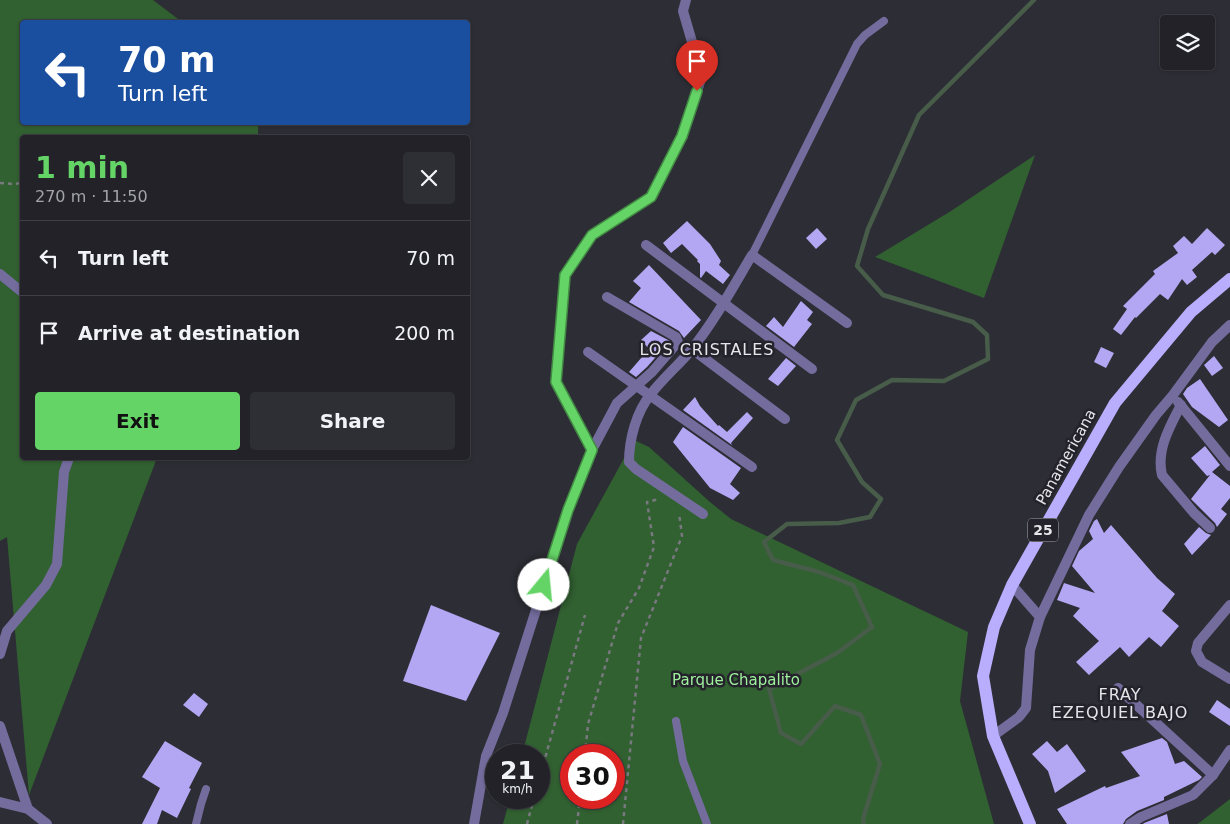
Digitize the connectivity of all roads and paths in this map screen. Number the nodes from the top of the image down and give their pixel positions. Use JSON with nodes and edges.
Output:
{"nodes":[{"id":1,"x":686,"y":0,"type":"edge"},
{"id":2,"x":884,"y":21,"type":"dead end"},
{"id":3,"x":0,"y":183,"type":"edge"},
{"id":4,"x":20,"y":183,"type":"edge"},
{"id":5,"x":646,"y":245,"type":"dead end"},
{"id":6,"x":752,"y":255,"type":"junction"},
{"id":7,"x":0,"y":274,"type":"edge"},
{"id":8,"x":1230,"y":279,"type":"edge"},
{"id":9,"x":20,"y":290,"type":"edge"},
{"id":10,"x":607,"y":297,"type":"dead end"},
{"id":11,"x":724,"y":302,"type":"junction"},
{"id":12,"x":847,"y":323,"type":"dead end"},
{"id":13,"x":1230,"y":325,"type":"edge"},
{"id":14,"x":692,"y":349,"type":"junction"},
{"id":15,"x":588,"y":352,"type":"dead end"},
{"id":16,"x":812,"y":370,"type":"dead end"},
{"id":17,"x":636,"y":386,"type":"junction"},
{"id":18,"x":649,"y":395,"type":"junction"},
{"id":19,"x":1173,"y":395,"type":"junction"},
{"id":20,"x":1181,"y":405,"type":"junction"},
{"id":21,"x":785,"y":419,"type":"dead end"},
{"id":22,"x":592,"y":450,"type":"junction"},
{"id":23,"x":68,"y":460,"type":"edge"},
{"id":24,"x":1230,"y":466,"type":"edge"},
{"id":25,"x":752,"y":467,"type":"dead end"},
{"id":26,"x":661,"y":498,"type":"dead end"},
{"id":27,"x":673,"y":508,"type":"dead end"},
{"id":28,"x":703,"y":514,"type":"dead end"},
{"id":29,"x":1210,"y":528,"type":"dead end"},
{"id":30,"x":1012,"y":585,"type":"junction"},
{"id":31,"x":1230,"y":605,"type":"edge"},
{"id":32,"x":585,"y":616,"type":"dead end"},
{"id":33,"x":1040,"y":617,"type":"junction"},
{"id":34,"x":0,"y":654,"type":"edge"},
{"id":35,"x":1230,"y":679,"type":"edge"},
{"id":36,"x":1118,"y":688,"type":"dead end"},
{"id":37,"x":676,"y":721,"type":"dead end"},
{"id":38,"x":0,"y":726,"type":"edge"},
{"id":39,"x":993,"y":736,"type":"junction"},
{"id":40,"x":549,"y":744,"type":"edge"},
{"id":41,"x":586,"y":744,"type":"edge"},
{"id":42,"x":1230,"y":750,"type":"edge"},
{"id":43,"x":1213,"y":775,"type":"junction"},
{"id":44,"x":206,"y":789,"type":"dead end"},
{"id":45,"x":0,"y":802,"type":"edge"},
{"id":46,"x":28,"y":809,"type":"junction"},
{"id":47,"x":531,"y":809,"type":"edge"},
{"id":48,"x":578,"y":809,"type":"edge"},
{"id":49,"x":46,"y":824,"type":"edge"},
{"id":50,"x":196,"y":824,"type":"edge"},
{"id":51,"x":474,"y":824,"type":"edge"},
{"id":52,"x":527,"y":824,"type":"edge"},
{"id":53,"x":576,"y":824,"type":"edge"},
{"id":54,"x":623,"y":824,"type":"edge"},
{"id":55,"x":707,"y":824,"type":"edge"},
{"id":56,"x":1030,"y":824,"type":"edge"},
{"id":57,"x":1130,"y":824,"type":"edge"}],
"edges":[{"from":1,"to":22,"type":"street"},
{"from":2,"to":6,"type":"lane"},
{"from":3,"to":4,"type":"path"},
{"from":5,"to":11,"type":"street"},
{"from":6,"to":11,"type":"street"},
{"from":6,"to":12,"type":"street"},
{"from":7,"to":9,"type":"street"},
{"from":8,"to":30,"type":"main road","name":"Panamericana","number":"25"},
{"from":10,"to":17,"type":"street"},
{"from":11,"to":14,"type":"street"},
{"from":11,"to":16,"type":"street"},
{"from":13,"to":19,"type":"street"},
{"from":14,"to":18,"type":"street"},
{"from":14,"to":21,"type":"street"},
{"from":15,"to":17,"type":"street"},
{"from":17,"to":18,"type":"street"},
{"from":17,"to":22,"type":"street"},
{"from":18,"to":25,"type":"street"},
{"from":18,"to":28,"type":"street"},
{"from":19,"to":20,"type":"street"},
{"from":19,"to":33,"type":"street"},
{"from":20,"to":24,"type":"street"},
{"from":20,"to":29,"type":"street"},
{"from":22,"to":51,"type":"street"},
{"from":23,"to":34,"type":"street"},
{"from":26,"to":41,"type":"path"},
{"from":27,"to":54,"type":"path"},
{"from":30,"to":33,"type":"street"},
{"from":30,"to":39,"type":"main road","name":"Panamericana","number":"25"},
{"from":31,"to":35,"type":"street"},
{"from":32,"to":40,"type":"path"},
{"from":33,"to":39,"type":"street"},
{"from":36,"to":43,"type":"street"},
{"from":37,"to":55,"type":"lane"},
{"from":38,"to":46,"type":"street"},
{"from":39,"to":56,"type":"main road","name":"Panamericana","number":"25"},
{"from":42,"to":43,"type":"street"},
{"from":43,"to":57,"type":"street"},
{"from":44,"to":50,"type":"lane"},
{"from":45,"to":46,"type":"street"},
{"from":46,"to":49,"type":"street"},
{"from":47,"to":52,"type":"path"},
{"from":48,"to":53,"type":"path"}]}
